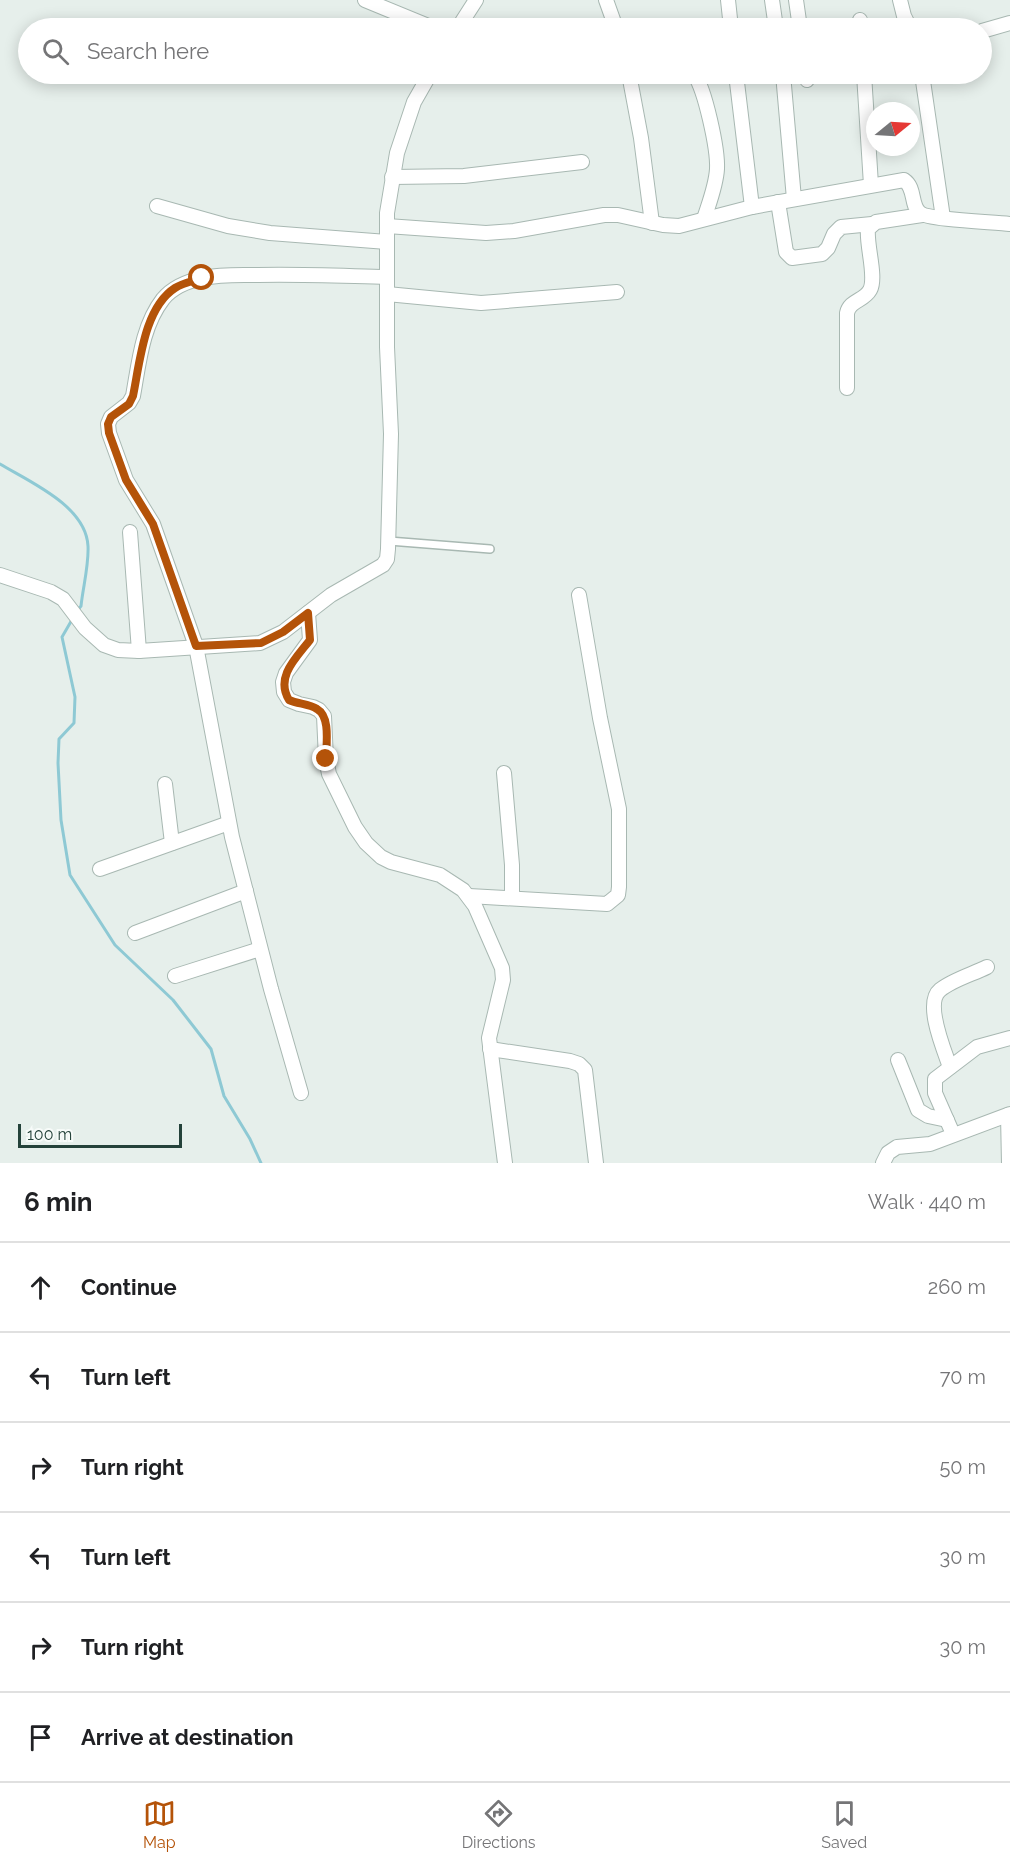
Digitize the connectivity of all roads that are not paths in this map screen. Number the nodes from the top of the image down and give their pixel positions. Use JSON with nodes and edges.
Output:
{"nodes":[{"id":1,"x":365,"y":0,"type":"edge"},
{"id":2,"x":477,"y":0,"type":"edge"},
{"id":3,"x":606,"y":0,"type":"edge"},
{"id":4,"x":728,"y":0,"type":"edge"},
{"id":5,"x":772,"y":0,"type":"edge"},
{"id":6,"x":796,"y":0,"type":"edge"},
{"id":7,"x":900,"y":0,"type":"edge"},
{"id":8,"x":409,"y":18,"type":"edge"},
{"id":9,"x":465,"y":18,"type":"edge"},
{"id":10,"x":612,"y":18,"type":"edge"},
{"id":11,"x":730,"y":18,"type":"edge"},
{"id":12,"x":775,"y":18,"type":"edge"},
{"id":13,"x":799,"y":18,"type":"edge"},
{"id":14,"x":905,"y":18,"type":"edge"},
{"id":15,"x":1010,"y":23,"type":"edge"},
{"id":16,"x":992,"y":28,"type":"edge"},
{"id":17,"x":424,"y":84,"type":"edge"},
{"id":18,"x":630,"y":84,"type":"edge"},
{"id":19,"x":700,"y":84,"type":"edge"},
{"id":20,"x":737,"y":84,"type":"edge"},
{"id":21,"x":784,"y":84,"type":"edge"},
{"id":22,"x":865,"y":84,"type":"edge"},
{"id":23,"x":923,"y":84,"type":"edge"},
{"id":24,"x":582,"y":162,"type":"dead end"},
{"id":25,"x":392,"y":177,"type":"junction"},
{"id":26,"x":871,"y":185,"type":"junction"},
{"id":27,"x":794,"y":199,"type":"junction"},
{"id":28,"x":778,"y":202,"type":"junction"},
{"id":29,"x":157,"y":206,"type":"dead end"},
{"id":30,"x":752,"y":207,"type":"junction"},
{"id":31,"x":922,"y":215,"type":"junction"},
{"id":32,"x":943,"y":218,"type":"junction"},
{"id":33,"x":705,"y":219,"type":"junction"},
{"id":34,"x":652,"y":223,"type":"junction"},
{"id":35,"x":872,"y":224,"type":"junction"},
{"id":36,"x":1010,"y":224,"type":"edge"},
{"id":37,"x":387,"y":226,"type":"junction"},
{"id":38,"x":387,"y":242,"type":"junction"},
{"id":39,"x":387,"y":277,"type":"junction"},
{"id":40,"x":617,"y":292,"type":"dead end"},
{"id":41,"x":387,"y":294,"type":"junction"},
{"id":42,"x":847,"y":388,"type":"dead end"},
{"id":43,"x":130,"y":532,"type":"dead end"},
{"id":44,"x":389,"y":540,"type":"junction"},
{"id":45,"x":490,"y":549,"type":"dead end"},
{"id":46,"x":0,"y":575,"type":"edge"},
{"id":47,"x":579,"y":595,"type":"dead end"},
{"id":48,"x":308,"y":613,"type":"junction"},
{"id":49,"x":196,"y":646,"type":"junction"},
{"id":50,"x":139,"y":651,"type":"junction"},
{"id":51,"x":504,"y":773,"type":"dead end"},
{"id":52,"x":165,"y":784,"type":"dead end"},
{"id":53,"x":229,"y":823,"type":"junction"},
{"id":54,"x":171,"y":843,"type":"junction"},
{"id":55,"x":100,"y":869,"type":"dead end"},
{"id":56,"x":246,"y":891,"type":"junction"},
{"id":57,"x":469,"y":896,"type":"junction"},
{"id":58,"x":512,"y":897,"type":"junction"},
{"id":59,"x":135,"y":933,"type":"dead end"},
{"id":60,"x":260,"y":949,"type":"junction"},
{"id":61,"x":987,"y":967,"type":"dead end"},
{"id":62,"x":175,"y":976,"type":"dead end"},
{"id":63,"x":1010,"y":1038,"type":"edge"},
{"id":64,"x":490,"y":1049,"type":"junction"},
{"id":65,"x":898,"y":1060,"type":"dead end"},
{"id":66,"x":950,"y":1067,"type":"junction"},
{"id":67,"x":301,"y":1093,"type":"dead end"},
{"id":68,"x":1009,"y":1114,"type":"edge"},
{"id":69,"x":947,"y":1120,"type":"junction"},
{"id":70,"x":953,"y":1134,"type":"junction"},
{"id":71,"x":505,"y":1163,"type":"edge"},
{"id":72,"x":596,"y":1163,"type":"edge"},
{"id":73,"x":883,"y":1163,"type":"edge"},
{"id":74,"x":1009,"y":1163,"type":"edge"}],
"edges":[{"from":1,"to":8,"type":"street"},
{"from":2,"to":9,"type":"street"},
{"from":3,"to":10,"type":"street"},
{"from":4,"to":11,"type":"street"},
{"from":5,"to":12,"type":"street"},
{"from":6,"to":13,"type":"street"},
{"from":7,"to":14,"type":"street"},
{"from":15,"to":16,"type":"street"},
{"from":17,"to":25,"type":"street"},
{"from":18,"to":34,"type":"street"},
{"from":19,"to":33,"type":"street"},
{"from":20,"to":30,"type":"street"},
{"from":21,"to":27,"type":"street"},
{"from":22,"to":26,"type":"street"},
{"from":23,"to":32,"type":"street"},
{"from":24,"to":25,"type":"street"},
{"from":25,"to":37,"type":"street"},
{"from":26,"to":27,"type":"street"},
{"from":26,"to":31,"type":"street"},
{"from":27,"to":28,"type":"street"},
{"from":28,"to":30,"type":"street"},
{"from":28,"to":35,"type":"street"},
{"from":29,"to":38,"type":"street"},
{"from":30,"to":33,"type":"street"},
{"from":31,"to":32,"type":"street"},
{"from":31,"to":35,"type":"street"},
{"from":32,"to":36,"type":"street"},
{"from":33,"to":34,"type":"street"},
{"from":34,"to":37,"type":"street"},
{"from":35,"to":42,"type":"street"},
{"from":37,"to":38,"type":"street"},
{"from":38,"to":39,"type":"street"},
{"from":39,"to":41,"type":"street"},
{"from":39,"to":49,"type":"street"},
{"from":40,"to":41,"type":"street"},
{"from":41,"to":44,"type":"street"},
{"from":43,"to":50,"type":"street"},
{"from":44,"to":45,"type":"lane"},
{"from":44,"to":48,"type":"street"},
{"from":46,"to":50,"type":"street"},
{"from":47,"to":58,"type":"street"},
{"from":48,"to":49,"type":"street"},
{"from":48,"to":57,"type":"street"},
{"from":49,"to":50,"type":"street"},
{"from":49,"to":53,"type":"street"},
{"from":51,"to":58,"type":"street"},
{"from":52,"to":54,"type":"street"},
{"from":53,"to":54,"type":"street"},
{"from":53,"to":56,"type":"street"},
{"from":54,"to":55,"type":"street"},
{"from":56,"to":59,"type":"street"},
{"from":56,"to":60,"type":"street"},
{"from":57,"to":58,"type":"street"},
{"from":57,"to":64,"type":"street"},
{"from":60,"to":62,"type":"street"},
{"from":60,"to":67,"type":"street"},
{"from":61,"to":66,"type":"street"},
{"from":63,"to":66,"type":"street"},
{"from":64,"to":71,"type":"street"},
{"from":64,"to":72,"type":"street"},
{"from":65,"to":69,"type":"street"},
{"from":66,"to":69,"type":"street"},
{"from":68,"to":70,"type":"street"},
{"from":68,"to":74,"type":"street"},
{"from":69,"to":70,"type":"street"},
{"from":70,"to":73,"type":"street"}]}
